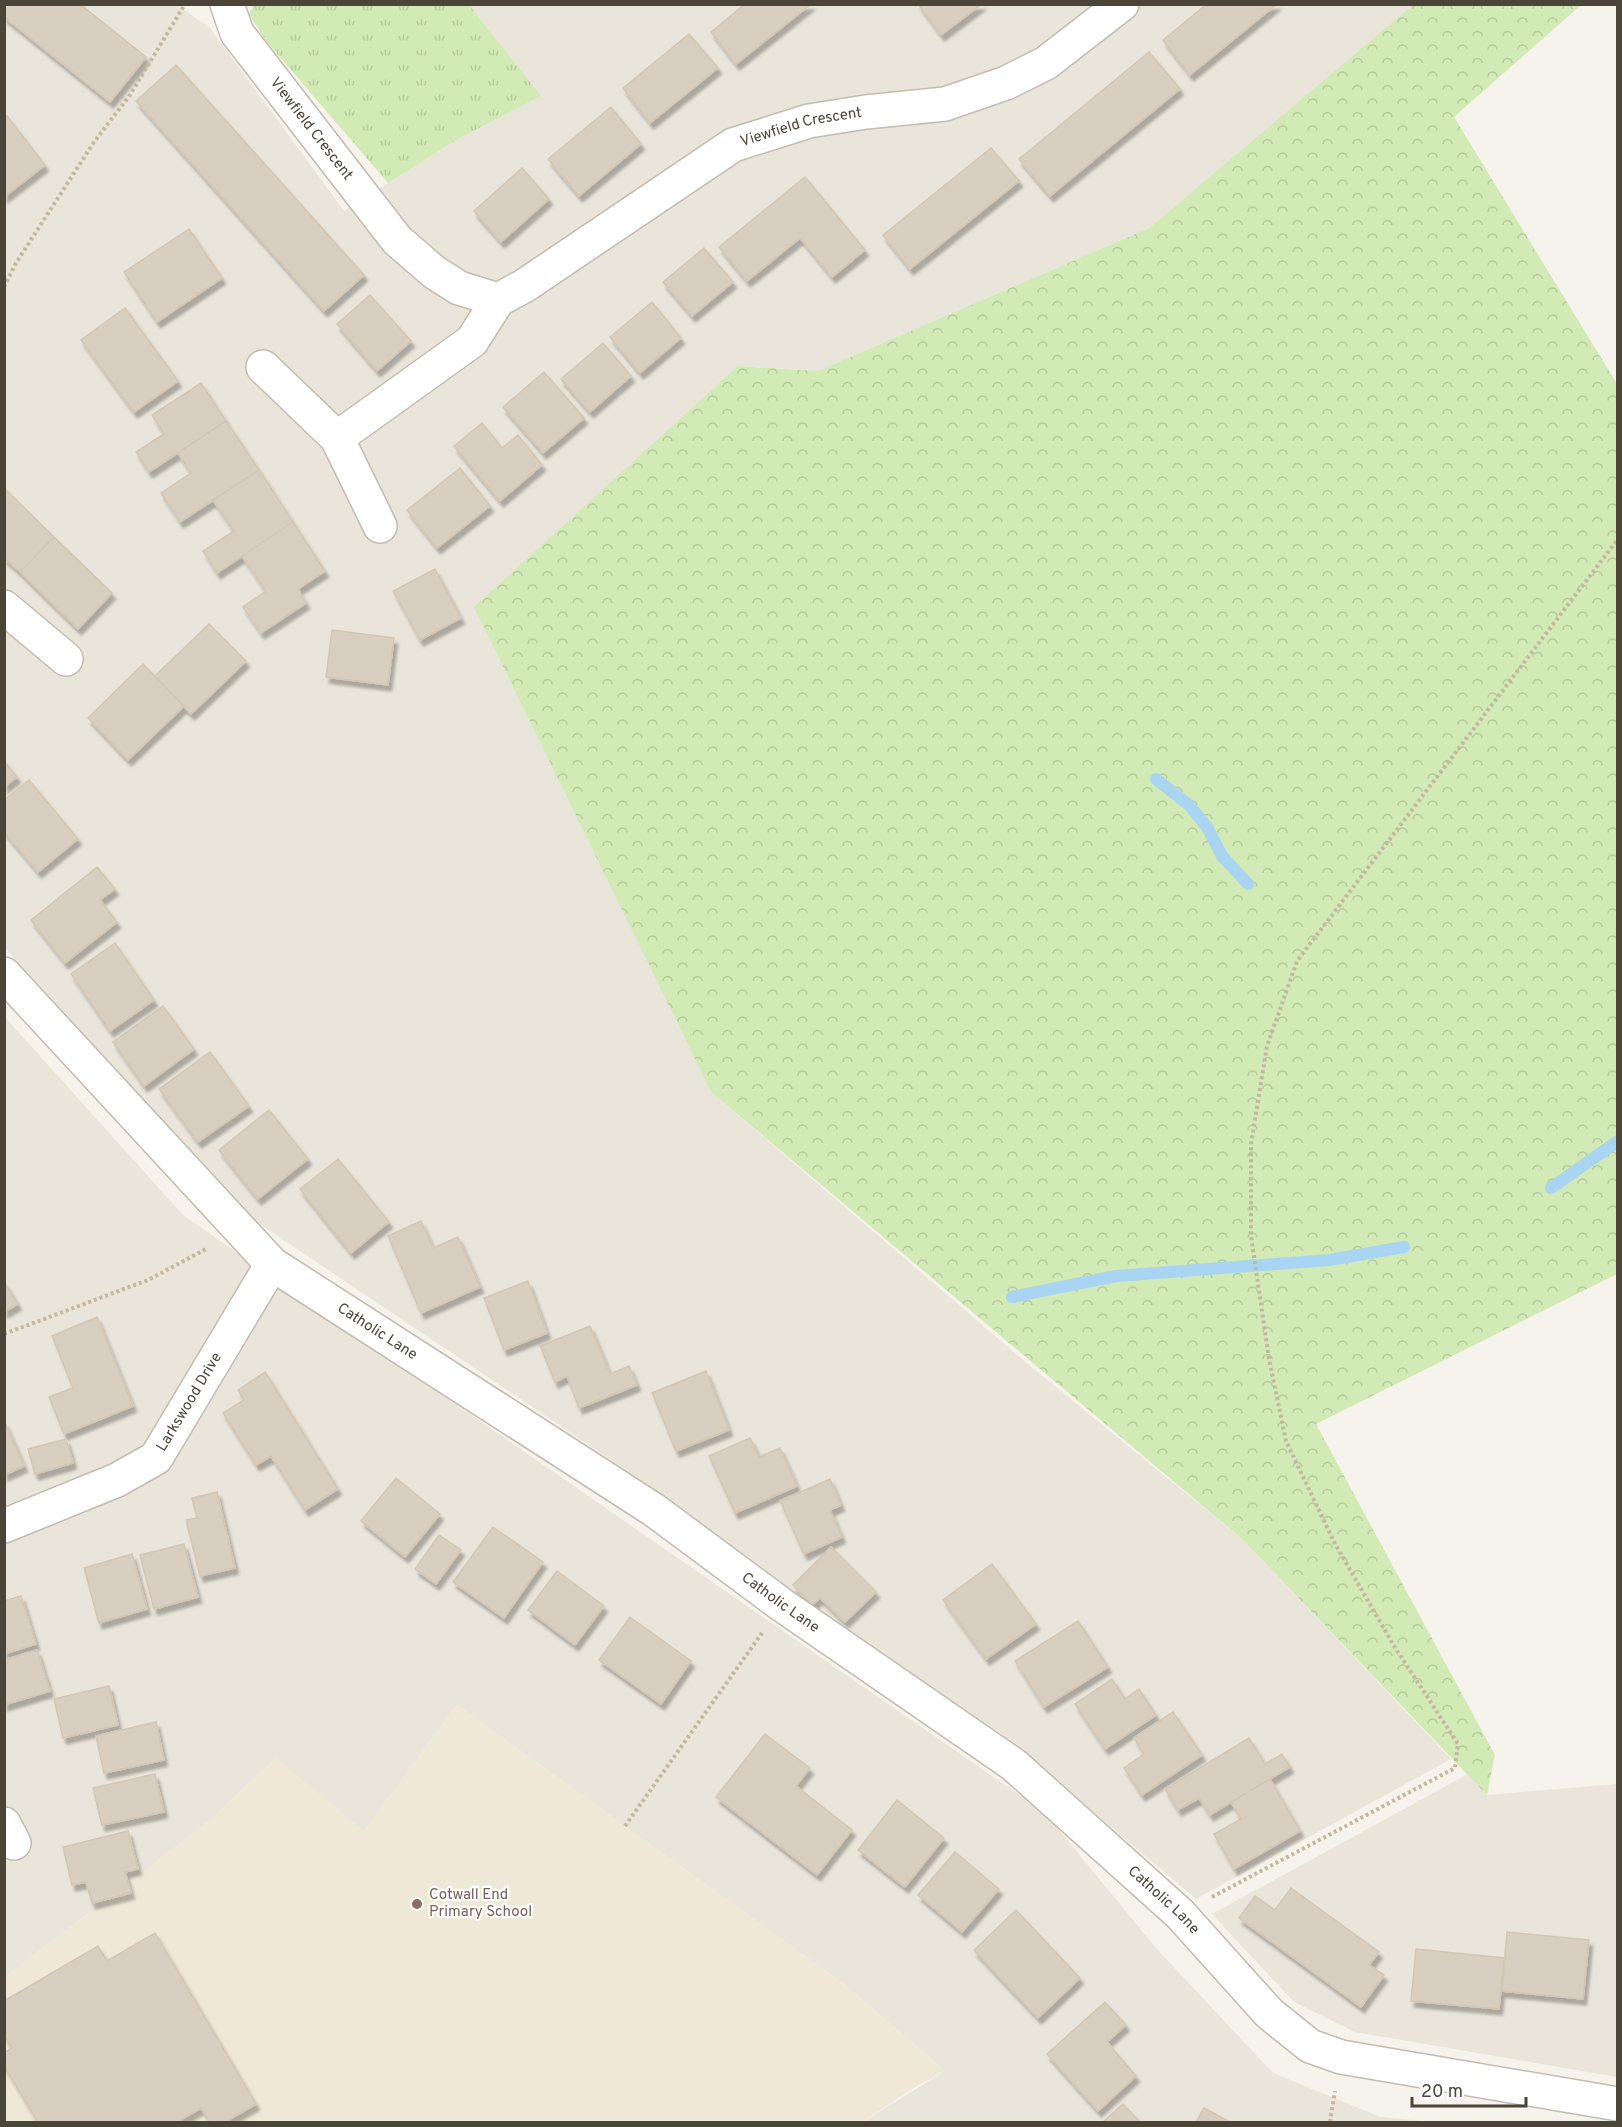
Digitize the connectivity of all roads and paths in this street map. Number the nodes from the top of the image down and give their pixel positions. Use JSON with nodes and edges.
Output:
{"nodes":[{"id":1,"x":185,"y":4,"type":"edge"},
{"id":2,"x":228,"y":4,"type":"edge"},
{"id":3,"x":1121,"y":5,"type":"edge"},
{"id":4,"x":4,"y":287,"type":"edge"},
{"id":5,"x":498,"y":300,"type":"junction"},
{"id":6,"x":263,"y":367,"type":"dead end"},
{"id":7,"x":337,"y":438,"type":"junction"},
{"id":8,"x":380,"y":526,"type":"dead end"},
{"id":9,"x":1617,"y":539,"type":"edge"},
{"id":10,"x":4,"y":608,"type":"edge"},
{"id":11,"x":66,"y":659,"type":"dead end"},
{"id":12,"x":4,"y":974,"type":"edge"},
{"id":13,"x":240,"y":1230,"type":"junction"},
{"id":14,"x":272,"y":1264,"type":"junction"},
{"id":15,"x":4,"y":1334,"type":"edge"},
{"id":16,"x":4,"y":1526,"type":"edge"},
{"id":17,"x":782,"y":1605,"type":"junction"},
{"id":18,"x":625,"y":1826,"type":"dead end"},
{"id":19,"x":1180,"y":1914,"type":"junction"},
{"id":20,"x":1617,"y":2104,"type":"edge"}],
"edges":[{"from":1,"to":4,"type":"path"},
{"from":2,"to":5,"type":"street","name":"Viewfield Crescent"},
{"from":3,"to":5,"type":"street","name":"Viewfield Crescent"},
{"from":5,"to":7,"type":"street","name":"Viewfield Crescent"},
{"from":6,"to":7,"type":"street"},
{"from":7,"to":8,"type":"street"},
{"from":9,"to":19,"type":"path"},
{"from":10,"to":11,"type":"street"},
{"from":12,"to":13,"type":"street","name":"Catholic Lane"},
{"from":13,"to":14,"type":"street","name":"Catholic Lane"},
{"from":13,"to":15,"type":"path"},
{"from":14,"to":16,"type":"street","name":"Larkswood Drive"},
{"from":14,"to":17,"type":"street","name":"Catholic Lane"},
{"from":17,"to":18,"type":"path"},
{"from":17,"to":19,"type":"street","name":"Catholic Lane"},
{"from":19,"to":20,"type":"street","name":"Catholic Lane"}]}
